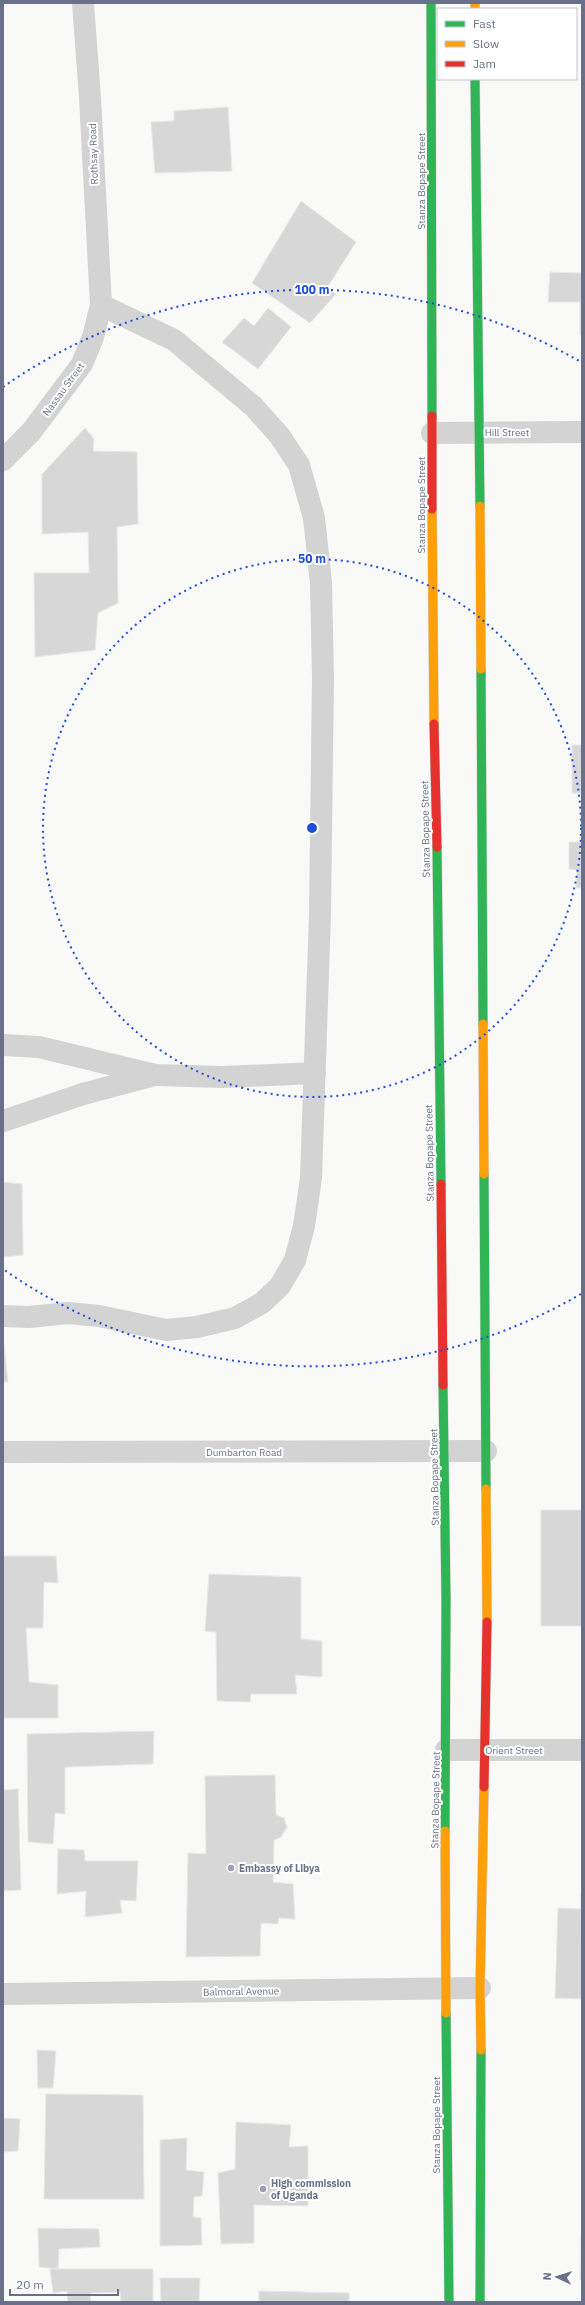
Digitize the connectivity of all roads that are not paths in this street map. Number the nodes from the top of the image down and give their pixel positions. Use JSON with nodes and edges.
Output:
{"nodes":[{"id":1,"x":83,"y":3,"type":"edge"},
{"id":2,"x":431,"y":3,"type":"edge"},
{"id":3,"x":475,"y":80,"type":"edge"},
{"id":4,"x":100,"y":305,"type":"junction"},
{"id":5,"x":480,"y":432,"type":"junction"},
{"id":6,"x":582,"y":432,"type":"edge"},
{"id":7,"x":432,"y":433,"type":"junction"},
{"id":8,"x":3,"y":460,"type":"edge"},
{"id":9,"x":3,"y":1046,"type":"edge"},
{"id":10,"x":315,"y":1073,"type":"junction"},
{"id":11,"x":155,"y":1075,"type":"junction"},
{"id":12,"x":3,"y":1121,"type":"edge"},
{"id":13,"x":3,"y":1316,"type":"edge"},
{"id":14,"x":486,"y":1451,"type":"junction"},
{"id":15,"x":3,"y":1452,"type":"edge"},
{"id":16,"x":444,"y":1452,"type":"junction"},
{"id":17,"x":446,"y":1750,"type":"junction"},
{"id":18,"x":484,"y":1750,"type":"junction"},
{"id":19,"x":582,"y":1750,"type":"edge"},
{"id":20,"x":446,"y":1988,"type":"junction"},
{"id":21,"x":480,"y":1988,"type":"junction"},
{"id":22,"x":3,"y":1994,"type":"edge"},
{"id":23,"x":449,"y":2302,"type":"edge"},
{"id":24,"x":480,"y":2302,"type":"edge"}],
"edges":[{"from":1,"to":4,"type":"street","name":"Rothsay Road"},
{"from":2,"to":7,"type":"main road","name":"Stanza Bopape Street"},
{"from":3,"to":5,"type":"main road"},
{"from":4,"to":8,"type":"street","name":"Nassau Street"},
{"from":4,"to":10,"type":"street"},
{"from":5,"to":6,"type":"street","name":"Hill Street"},
{"from":5,"to":7,"type":"street","name":"Hill Street"},
{"from":5,"to":14,"type":"main road"},
{"from":7,"to":16,"type":"main road","name":"Stanza Bopape Street"},
{"from":9,"to":11,"type":"street"},
{"from":10,"to":11,"type":"street"},
{"from":10,"to":13,"type":"street"},
{"from":11,"to":12,"type":"street"},
{"from":14,"to":16,"type":"street","name":"Dumbarton Road"},
{"from":14,"to":18,"type":"main road"},
{"from":15,"to":16,"type":"street","name":"Dumbarton Road"},
{"from":16,"to":17,"type":"main road","name":"Stanza Bopape Street"},
{"from":17,"to":18,"type":"street","name":"Orient Street"},
{"from":17,"to":20,"type":"main road","name":"Stanza Bopape Street"},
{"from":18,"to":19,"type":"street","name":"Orient Street"},
{"from":18,"to":21,"type":"main road"},
{"from":20,"to":21,"type":"street","name":"Balmoral Avenue"},
{"from":20,"to":22,"type":"street","name":"Balmoral Avenue"},
{"from":20,"to":23,"type":"main road","name":"Stanza Bopape Street"},
{"from":21,"to":24,"type":"main road"}]}
